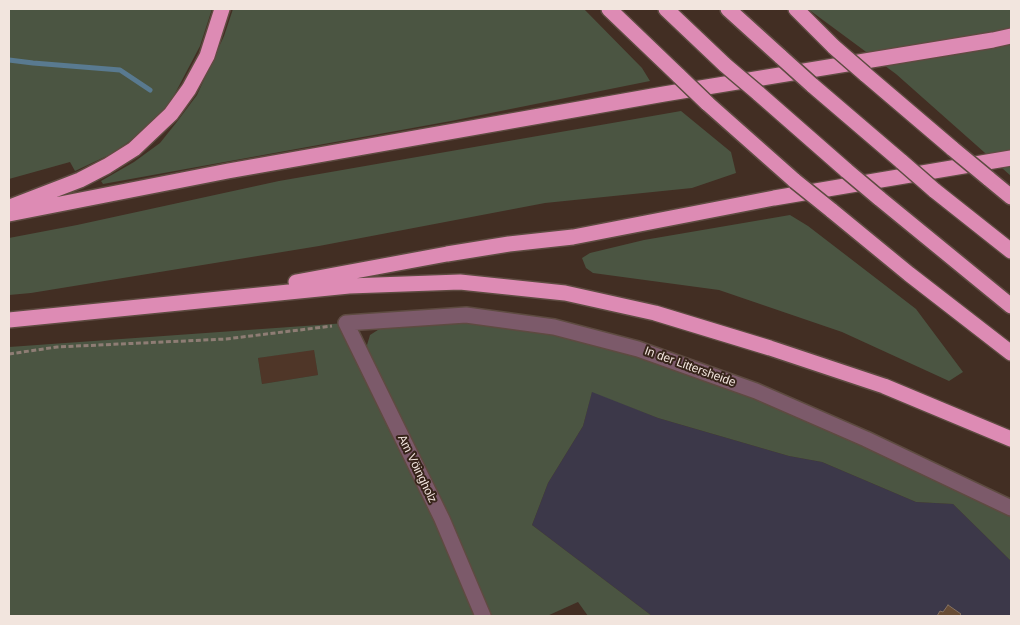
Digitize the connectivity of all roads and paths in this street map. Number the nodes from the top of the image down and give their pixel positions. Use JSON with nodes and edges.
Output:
{"nodes":[{"id":1,"x":222,"y":9,"type":"edge"},
{"id":2,"x":609,"y":9,"type":"edge"},
{"id":3,"x":666,"y":9,"type":"edge"},
{"id":4,"x":728,"y":9,"type":"edge"},
{"id":5,"x":796,"y":11,"type":"edge"},
{"id":6,"x":1011,"y":36,"type":"edge"},
{"id":7,"x":1011,"y":158,"type":"edge"},
{"id":8,"x":1011,"y":197,"type":"edge"},
{"id":9,"x":9,"y":208,"type":"edge"},
{"id":10,"x":9,"y":214,"type":"edge"},
{"id":11,"x":1011,"y":251,"type":"edge"},
{"id":12,"x":194,"y":301,"type":"junction"},
{"id":13,"x":1011,"y":306,"type":"edge"},
{"id":14,"x":9,"y":320,"type":"edge"},
{"id":15,"x":346,"y":323,"type":"junction"},
{"id":16,"x":9,"y":354,"type":"edge"},
{"id":17,"x":1011,"y":354,"type":"edge"},
{"id":18,"x":1011,"y":439,"type":"edge"},
{"id":19,"x":1011,"y":508,"type":"edge"},
{"id":20,"x":483,"y":616,"type":"edge"}],
"edges":[{"from":1,"to":9,"type":"highway"},
{"from":2,"to":17,"type":"highway","bridge":true},
{"from":3,"to":13,"type":"highway","bridge":true},
{"from":4,"to":11,"type":"highway","bridge":true},
{"from":5,"to":8,"type":"highway","bridge":true},
{"from":6,"to":10,"type":"highway"},
{"from":7,"to":12,"type":"highway"},
{"from":12,"to":14,"type":"highway"},
{"from":12,"to":18,"type":"highway"},
{"from":15,"to":16,"type":"path"},
{"from":15,"to":19,"type":"street","name":"In der Littersheide"},
{"from":15,"to":20,"type":"street","name":"Am Vöingholz"}]}
